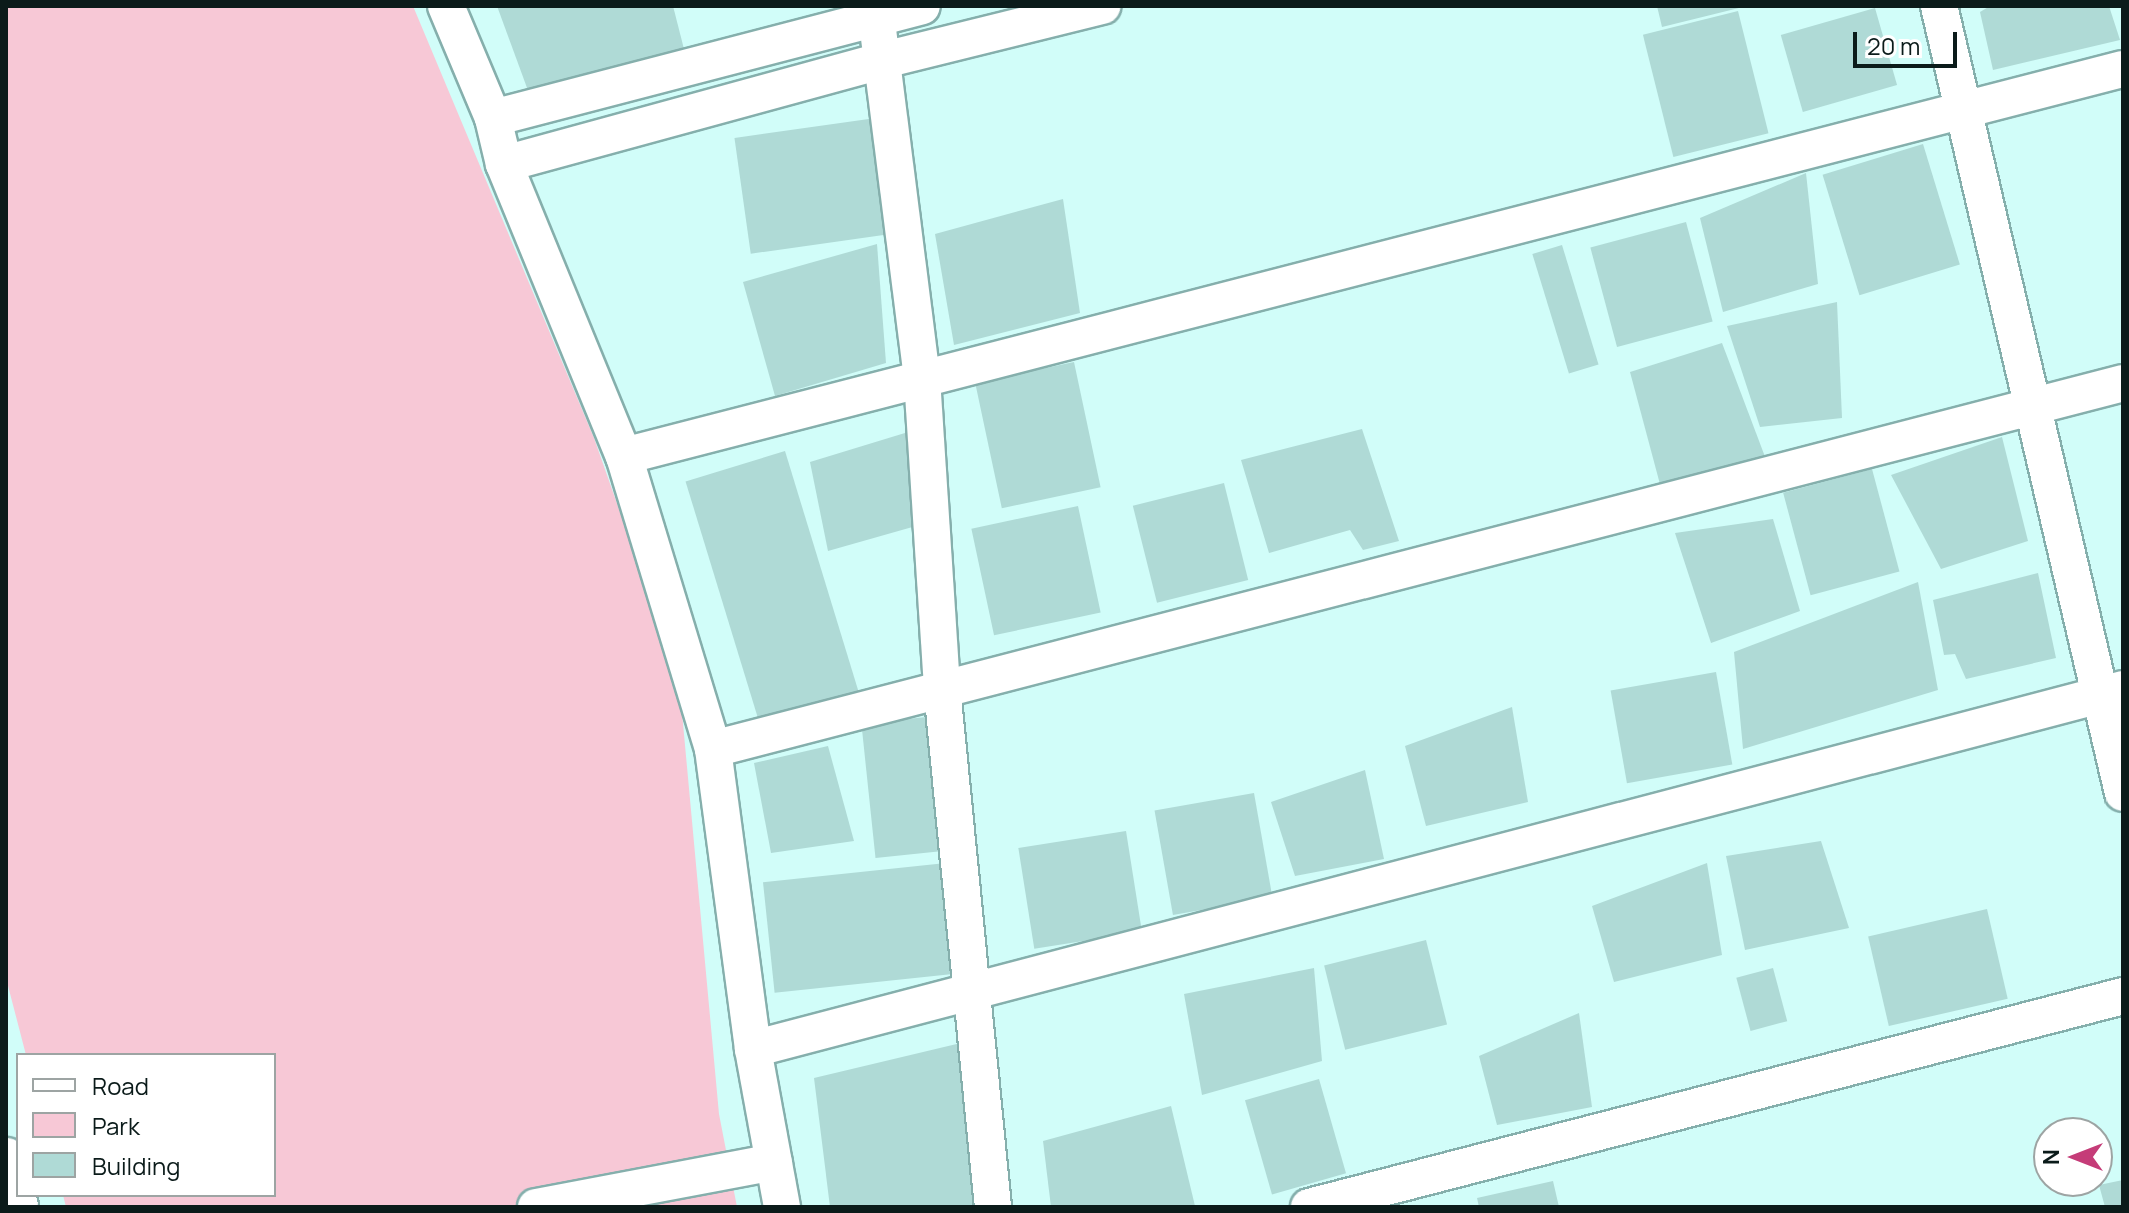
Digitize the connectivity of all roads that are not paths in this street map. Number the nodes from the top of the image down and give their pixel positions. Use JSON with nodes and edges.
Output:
{"nodes":[{"id":1,"x":446,"y":6,"type":"edge"},
{"id":2,"x":922,"y":6,"type":"edge"},
{"id":3,"x":1102,"y":6,"type":"edge"},
{"id":4,"x":1939,"y":6,"type":"edge"},
{"id":5,"x":876,"y":12,"type":"edge"},
{"id":6,"x":884,"y":60,"type":"junction"},
{"id":7,"x":2123,"y":69,"type":"edge"},
{"id":8,"x":1964,"y":111,"type":"junction"},
{"id":9,"x":493,"y":118,"type":"junction"},
{"id":10,"x":504,"y":164,"type":"junction"},
{"id":11,"x":922,"y":378,"type":"junction"},
{"id":12,"x":2123,"y":383,"type":"edge"},
{"id":13,"x":2033,"y":406,"type":"junction"},
{"id":14,"x":624,"y":456,"type":"junction"},
{"id":15,"x":942,"y":689,"type":"junction"},
{"id":16,"x":2112,"y":692,"type":"edge"},
{"id":17,"x":713,"y":749,"type":"junction"},
{"id":18,"x":2123,"y":793,"type":"edge"},
{"id":19,"x":972,"y":991,"type":"junction"},
{"id":20,"x":2123,"y":996,"type":"edge"},
{"id":21,"x":753,"y":1049,"type":"junction"},
{"id":22,"x":6,"y":1160,"type":"edge"},
{"id":23,"x":774,"y":1162,"type":"junction"},
{"id":24,"x":16,"y":1207,"type":"edge"},
{"id":25,"x":536,"y":1207,"type":"edge"},
{"id":26,"x":782,"y":1207,"type":"edge"},
{"id":27,"x":993,"y":1207,"type":"edge"},
{"id":28,"x":1309,"y":1207,"type":"edge"}],
"edges":[{"from":1,"to":9,"type":"street"},
{"from":2,"to":5,"type":"street"},
{"from":3,"to":6,"type":"street"},
{"from":4,"to":8,"type":"street"},
{"from":5,"to":6,"type":"street"},
{"from":5,"to":9,"type":"street"},
{"from":6,"to":10,"type":"street"},
{"from":6,"to":11,"type":"street"},
{"from":7,"to":8,"type":"street"},
{"from":8,"to":11,"type":"street"},
{"from":8,"to":13,"type":"street"},
{"from":9,"to":10,"type":"street"},
{"from":10,"to":14,"type":"street"},
{"from":11,"to":14,"type":"street"},
{"from":11,"to":15,"type":"street"},
{"from":12,"to":13,"type":"street"},
{"from":13,"to":15,"type":"street"},
{"from":13,"to":16,"type":"street"},
{"from":14,"to":17,"type":"street"},
{"from":15,"to":17,"type":"street"},
{"from":15,"to":19,"type":"street"},
{"from":16,"to":18,"type":"street"},
{"from":16,"to":19,"type":"street"},
{"from":17,"to":21,"type":"street"},
{"from":19,"to":21,"type":"street"},
{"from":19,"to":27,"type":"street"},
{"from":20,"to":28,"type":"street"},
{"from":21,"to":23,"type":"street"},
{"from":22,"to":24,"type":"highway"},
{"from":23,"to":25,"type":"street"},
{"from":23,"to":26,"type":"street"}]}
